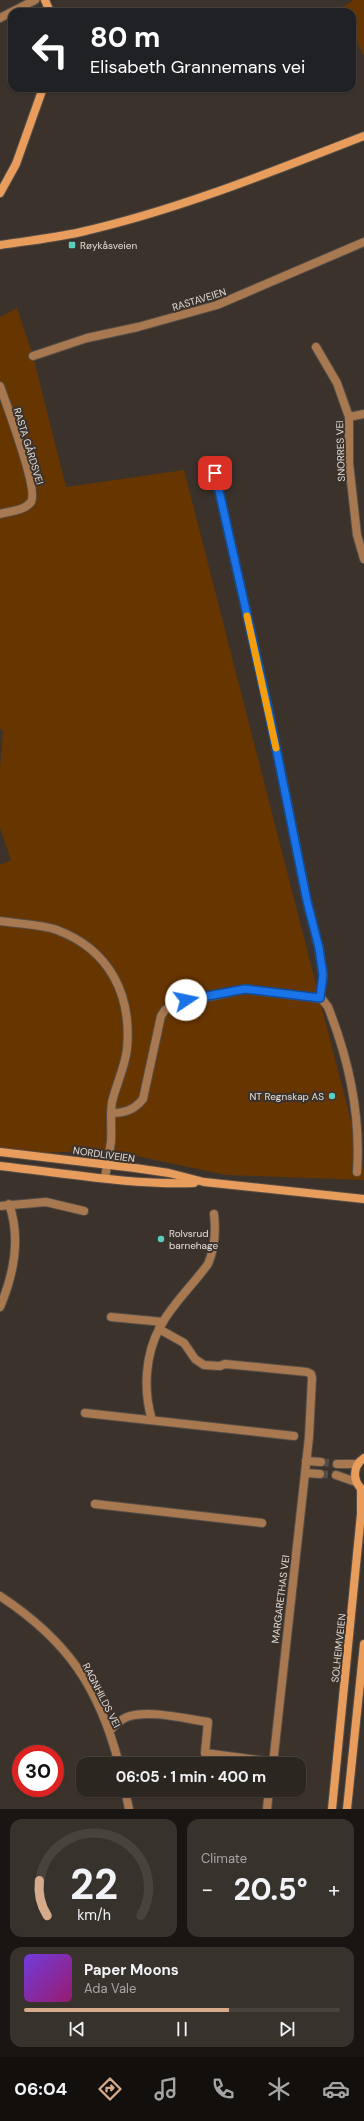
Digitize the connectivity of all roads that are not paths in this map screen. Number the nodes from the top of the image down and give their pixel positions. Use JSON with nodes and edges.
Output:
{"nodes":[{"id":1,"x":35,"y":0,"type":"edge"},
{"id":2,"x":19,"y":8,"type":"edge"},
{"id":3,"x":42,"y":92,"type":"edge"},
{"id":4,"x":364,"y":136,"type":"edge"},
{"id":5,"x":0,"y":193,"type":"edge"},
{"id":6,"x":364,"y":242,"type":"edge"},
{"id":7,"x":0,"y":245,"type":"edge"},
{"id":8,"x":316,"y":348,"type":"dead end"},
{"id":9,"x":33,"y":356,"type":"dead end"},
{"id":10,"x":0,"y":386,"type":"edge"},
{"id":11,"x":364,"y":414,"type":"edge"},
{"id":12,"x":349,"y":417,"type":"junction"},
{"id":13,"x":215,"y":473,"type":"dead end"},
{"id":14,"x":0,"y":514,"type":"edge"},
{"id":15,"x":364,"y":559,"type":"edge"},
{"id":16,"x":0,"y":921,"type":"edge"},
{"id":17,"x":320,"y":998,"type":"junction"},
{"id":18,"x":111,"y":1113,"type":"junction"},
{"id":19,"x":0,"y":1152,"type":"edge"},
{"id":20,"x":107,"y":1164,"type":"junction"},
{"id":21,"x":0,"y":1166,"type":"edge"},
{"id":22,"x":357,"y":1172,"type":"dead end"},
{"id":23,"x":105,"y":1178,"type":"junction"},
{"id":24,"x":204,"y":1182,"type":"junction"},
{"id":25,"x":364,"y":1199,"type":"edge"},
{"id":26,"x":9,"y":1204,"type":"junction"},
{"id":27,"x":0,"y":1206,"type":"edge"},
{"id":28,"x":84,"y":1211,"type":"dead end"},
{"id":29,"x":214,"y":1214,"type":"dead end"},
{"id":30,"x":0,"y":1307,"type":"edge"},
{"id":31,"x":111,"y":1316,"type":"dead end"},
{"id":32,"x":161,"y":1325,"type":"junction"},
{"id":33,"x":85,"y":1413,"type":"dead end"},
{"id":34,"x":152,"y":1420,"type":"junction"},
{"id":35,"x":294,"y":1436,"type":"dead end"},
{"id":36,"x":362,"y":1459,"type":"edge"},
{"id":37,"x":306,"y":1461,"type":"junction"},
{"id":38,"x":321,"y":1462,"type":"tunnel mouth"},
{"id":39,"x":337,"y":1464,"type":"tunnel mouth"},
{"id":40,"x":305,"y":1473,"type":"junction"},
{"id":41,"x":320,"y":1474,"type":"tunnel mouth"},
{"id":42,"x":336,"y":1475,"type":"tunnel mouth"},
{"id":43,"x":356,"y":1482,"type":"junction"},
{"id":44,"x":363,"y":1490,"type":"edge"},
{"id":45,"x":95,"y":1504,"type":"dead end"},
{"id":46,"x":262,"y":1523,"type":"dead end"},
{"id":47,"x":0,"y":1596,"type":"edge"},
{"id":48,"x":364,"y":1644,"type":"edge"},
{"id":49,"x":110,"y":1730,"type":"junction"},
{"id":50,"x":117,"y":1757,"type":"edge"},
{"id":51,"x":232,"y":1757,"type":"edge"},
{"id":52,"x":274,"y":1757,"type":"edge"},
{"id":53,"x":126,"y":1797,"type":"edge"},
{"id":54,"x":268,"y":1797,"type":"edge"},
{"id":55,"x":129,"y":1809,"type":"edge"},
{"id":56,"x":267,"y":1809,"type":"edge"},
{"id":57,"x":332,"y":1809,"type":"edge"},
{"id":58,"x":347,"y":1809,"type":"edge"}],
"edges":[{"from":1,"to":2,"type":"street"},
{"from":3,"to":5,"type":"main road"},
{"from":4,"to":7,"type":"main road"},
{"from":6,"to":9,"type":"street","name":"RASTAVEIEN"},
{"from":8,"to":12,"type":"street","name":"SNORRES VEI"},
{"from":10,"to":14,"type":"street","name":"RASTA GÅRDSVEI"},
{"from":11,"to":12,"type":"street"},
{"from":12,"to":15,"type":"street","name":"SNORRES VEI"},
{"from":13,"to":17,"type":"street"},
{"from":16,"to":18,"type":"street"},
{"from":17,"to":18,"type":"street"},
{"from":17,"to":22,"type":"street"},
{"from":18,"to":20,"type":"street"},
{"from":19,"to":20,"type":"main road","name":"NORDLIVEIEN"},
{"from":20,"to":23,"type":"street"},
{"from":20,"to":24,"type":"main road","name":"NORDLIVEIEN"},
{"from":21,"to":23,"type":"main road","name":"NORDLIVEIEN"},
{"from":23,"to":24,"type":"main road","name":"NORDLIVEIEN"},
{"from":24,"to":25,"type":"main road","name":"NORDLIVEIEN"},
{"from":26,"to":27,"type":"street"},
{"from":26,"to":28,"type":"street"},
{"from":26,"to":30,"type":"street"},
{"from":29,"to":32,"type":"street"},
{"from":31,"to":32,"type":"street"},
{"from":32,"to":34,"type":"street"},
{"from":32,"to":37,"type":"street","name":"MARGARETHAS VEI"},
{"from":33,"to":34,"type":"street"},
{"from":34,"to":35,"type":"street"},
{"from":36,"to":39,"type":"street"},
{"from":36,"to":43,"type":"main road"},
{"from":37,"to":38,"type":"street"},
{"from":37,"to":40,"type":"street","name":"MARGARETHAS VEI"},
{"from":40,"to":41,"type":"street"},
{"from":40,"to":52,"type":"street","name":"MARGARETHAS VEI"},
{"from":42,"to":43,"type":"street"},
{"from":43,"to":44,"type":"main road"},
{"from":44,"to":57,"type":"main road","name":"SOLHEIMVEIEN"},
{"from":45,"to":46,"type":"street"},
{"from":47,"to":49,"type":"street","name":"RAGNHILDS VEI"},
{"from":48,"to":58,"type":"main road"},
{"from":49,"to":50,"type":"street","name":"RAGNHILDS VEI"},
{"from":49,"to":51,"type":"street"},
{"from":53,"to":55,"type":"street"},
{"from":54,"to":56,"type":"street"}]}
